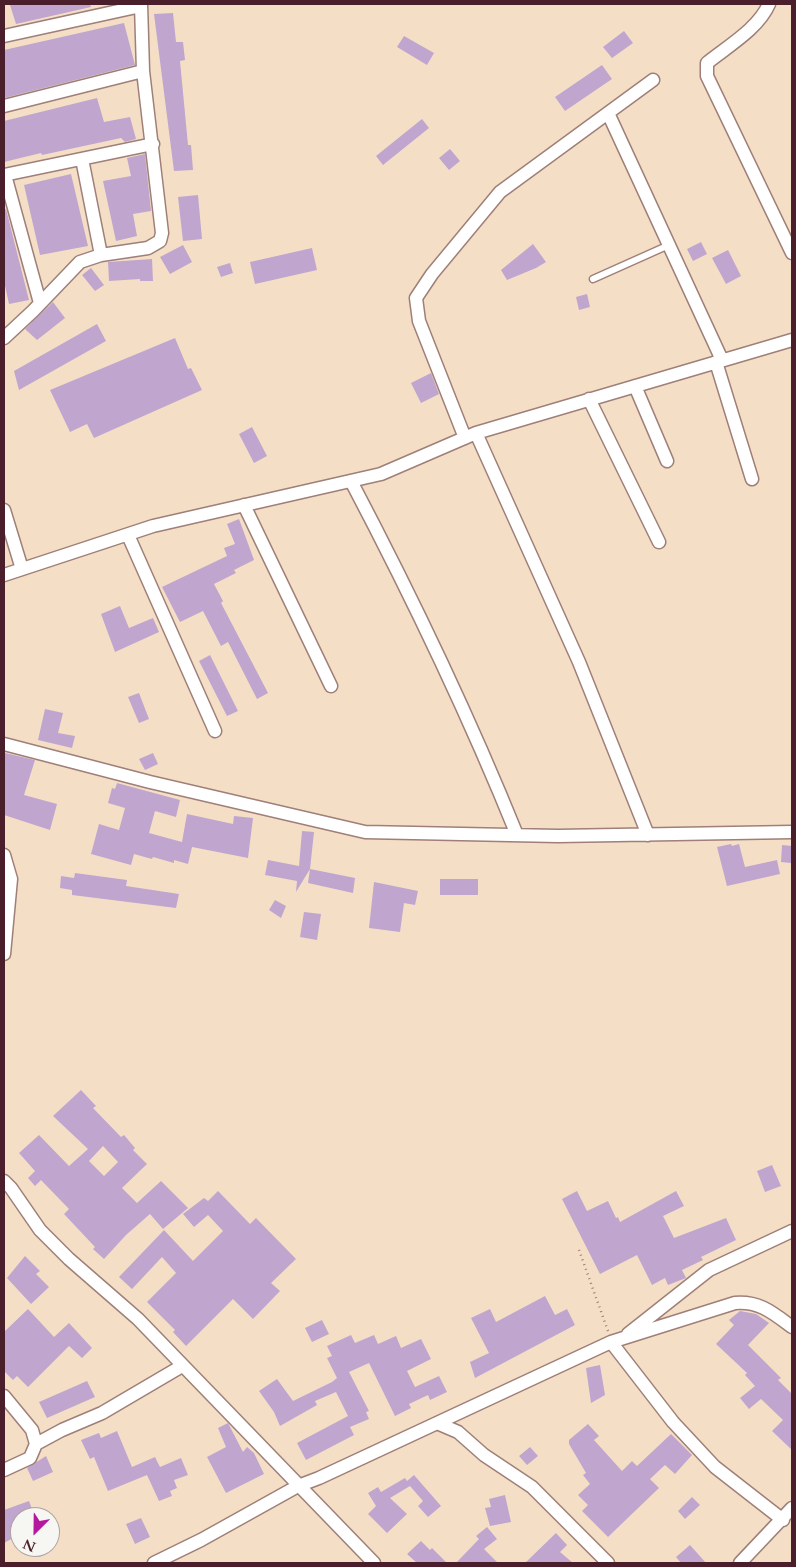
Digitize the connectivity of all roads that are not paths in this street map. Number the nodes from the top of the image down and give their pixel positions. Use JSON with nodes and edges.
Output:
{"nodes":[{"id":1,"x":769,"y":4,"type":"edge"},
{"id":2,"x":141,"y":5,"type":"edge"},
{"id":3,"x":4,"y":36,"type":"edge"},
{"id":4,"x":143,"y":71,"type":"junction"},
{"id":5,"x":653,"y":80,"type":"dead end"},
{"id":6,"x":4,"y":106,"type":"edge"},
{"id":7,"x":608,"y":113,"type":"junction"},
{"id":8,"x":153,"y":144,"type":"junction"},
{"id":9,"x":82,"y":159,"type":"junction"},
{"id":10,"x":4,"y":175,"type":"edge"},
{"id":11,"x":670,"y":245,"type":"junction"},
{"id":12,"x":792,"y":252,"type":"edge"},
{"id":13,"x":101,"y":256,"type":"junction"},
{"id":14,"x":593,"y":279,"type":"dead end"},
{"id":15,"x":40,"y":303,"type":"junction"},
{"id":16,"x":4,"y":338,"type":"edge"},
{"id":17,"x":792,"y":340,"type":"edge"},
{"id":18,"x":719,"y":361,"type":"junction"},
{"id":19,"x":634,"y":386,"type":"junction"},
{"id":20,"x":589,"y":399,"type":"junction"},
{"id":21,"x":470,"y":436,"type":"junction"},
{"id":22,"x":667,"y":462,"type":"dead end"},
{"id":23,"x":752,"y":479,"type":"dead end"},
{"id":24,"x":352,"y":481,"type":"junction"},
{"id":25,"x":244,"y":505,"type":"junction"},
{"id":26,"x":4,"y":510,"type":"edge"},
{"id":27,"x":128,"y":535,"type":"junction"},
{"id":28,"x":659,"y":542,"type":"dead end"},
{"id":29,"x":22,"y":569,"type":"junction"},
{"id":30,"x":4,"y":575,"type":"edge"},
{"id":31,"x":331,"y":686,"type":"dead end"},
{"id":32,"x":215,"y":731,"type":"dead end"},
{"id":33,"x":4,"y":744,"type":"edge"},
{"id":34,"x":792,"y":832,"type":"edge"},
{"id":35,"x":517,"y":835,"type":"junction"},
{"id":36,"x":648,"y":835,"type":"junction"},
{"id":37,"x":4,"y":855,"type":"edge"},
{"id":38,"x":4,"y":954,"type":"edge"},
{"id":39,"x":4,"y":1181,"type":"edge"},
{"id":40,"x":792,"y":1231,"type":"edge"},
{"id":41,"x":792,"y":1327,"type":"edge"},
{"id":42,"x":617,"y":1340,"type":"junction"},
{"id":43,"x":182,"y":1366,"type":"junction"},
{"id":44,"x":4,"y":1396,"type":"edge"},
{"id":45,"x":437,"y":1423,"type":"junction"},
{"id":46,"x":36,"y":1444,"type":"junction"},
{"id":47,"x":4,"y":1470,"type":"edge"},
{"id":48,"x":298,"y":1486,"type":"junction"},
{"id":49,"x":792,"y":1508,"type":"edge"},
{"id":50,"x":783,"y":1520,"type":"junction"},
{"id":51,"x":154,"y":1563,"type":"edge"},
{"id":52,"x":374,"y":1563,"type":"edge"},
{"id":53,"x":608,"y":1563,"type":"edge"},
{"id":54,"x":740,"y":1563,"type":"edge"}],
"edges":[{"from":1,"to":12,"type":"street"},
{"from":2,"to":3,"type":"street"},
{"from":2,"to":4,"type":"street"},
{"from":4,"to":6,"type":"street"},
{"from":4,"to":8,"type":"street"},
{"from":5,"to":7,"type":"street"},
{"from":7,"to":11,"type":"street"},
{"from":7,"to":21,"type":"street"},
{"from":8,"to":9,"type":"street"},
{"from":8,"to":13,"type":"street"},
{"from":9,"to":10,"type":"street"},
{"from":9,"to":13,"type":"street"},
{"from":10,"to":15,"type":"street"},
{"from":11,"to":14,"type":"lane"},
{"from":11,"to":18,"type":"street"},
{"from":13,"to":15,"type":"street"},
{"from":15,"to":16,"type":"street"},
{"from":17,"to":18,"type":"street"},
{"from":18,"to":19,"type":"street"},
{"from":18,"to":23,"type":"street"},
{"from":19,"to":20,"type":"street"},
{"from":19,"to":22,"type":"street"},
{"from":20,"to":21,"type":"street"},
{"from":20,"to":28,"type":"street"},
{"from":21,"to":24,"type":"street"},
{"from":21,"to":36,"type":"street"},
{"from":24,"to":25,"type":"street"},
{"from":24,"to":35,"type":"street"},
{"from":25,"to":27,"type":"street"},
{"from":25,"to":31,"type":"street"},
{"from":26,"to":29,"type":"street"},
{"from":27,"to":29,"type":"street"},
{"from":27,"to":32,"type":"street"},
{"from":29,"to":30,"type":"street"},
{"from":33,"to":35,"type":"street"},
{"from":34,"to":36,"type":"street"},
{"from":35,"to":36,"type":"street"},
{"from":37,"to":38,"type":"street"},
{"from":39,"to":43,"type":"street"},
{"from":40,"to":42,"type":"street"},
{"from":41,"to":42,"type":"street"},
{"from":42,"to":45,"type":"street"},
{"from":42,"to":50,"type":"street"},
{"from":43,"to":46,"type":"street"},
{"from":43,"to":48,"type":"street"},
{"from":44,"to":46,"type":"street"},
{"from":45,"to":48,"type":"street"},
{"from":45,"to":53,"type":"street"},
{"from":46,"to":47,"type":"street"},
{"from":48,"to":51,"type":"street"},
{"from":48,"to":52,"type":"street"},
{"from":49,"to":50,"type":"street"},
{"from":50,"to":54,"type":"street"}]}
